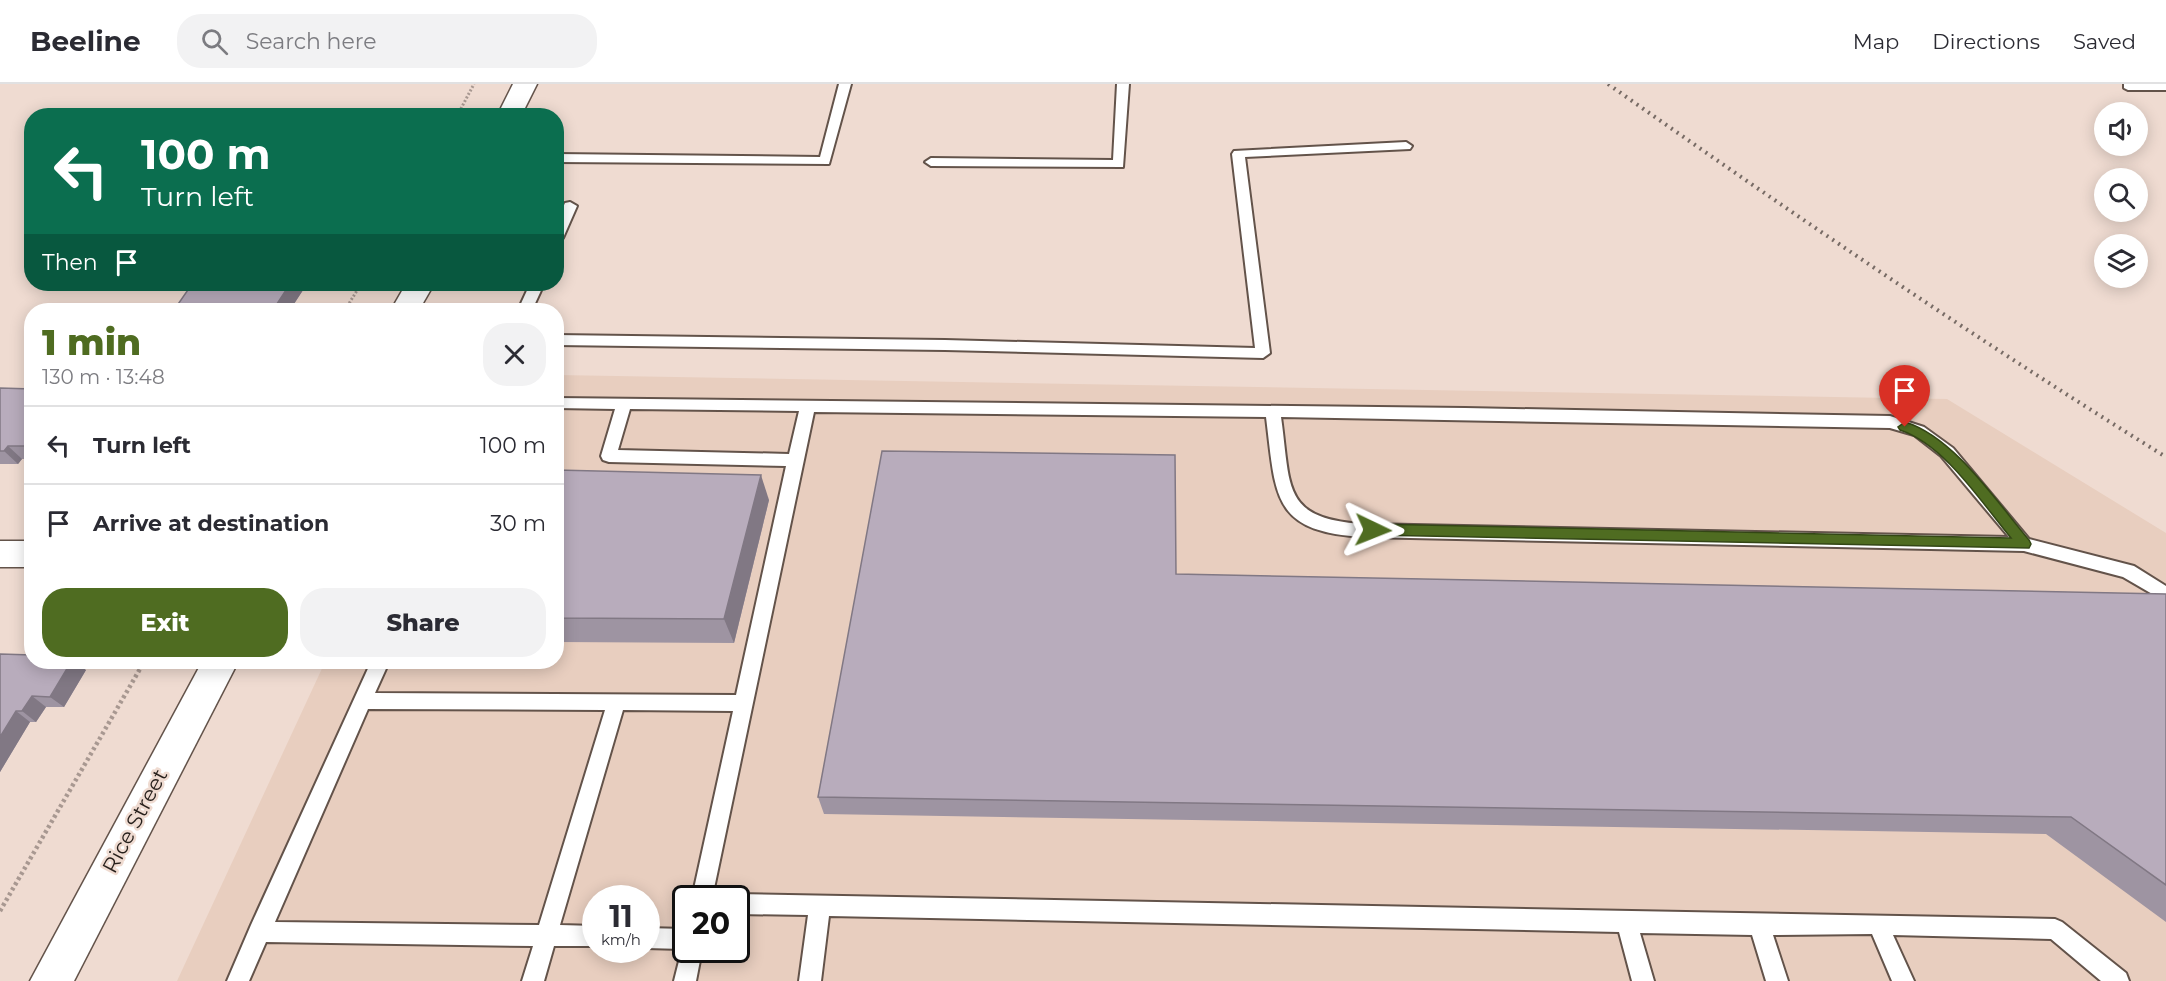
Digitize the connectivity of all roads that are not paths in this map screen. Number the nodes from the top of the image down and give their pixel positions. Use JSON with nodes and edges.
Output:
{"nodes":[{"id":1,"x":525,"y":84,"type":"edge"},
{"id":2,"x":845,"y":84,"type":"edge"},
{"id":3,"x":1123,"y":84,"type":"edge"},
{"id":4,"x":2128,"y":86,"type":"dead end"},
{"id":5,"x":2166,"y":86,"type":"edge"},
{"id":6,"x":512,"y":108,"type":"edge"},
{"id":7,"x":1406,"y":146,"type":"dead end"},
{"id":8,"x":564,"y":158,"type":"edge"},
{"id":9,"x":931,"y":162,"type":"dead end"},
{"id":10,"x":570,"y":206,"type":"dead end"},
{"id":11,"x":564,"y":220,"type":"edge"},
{"id":12,"x":564,"y":340,"type":"edge"},
{"id":13,"x":564,"y":403,"type":"edge"},
{"id":14,"x":624,"y":405,"type":"junction"},
{"id":15,"x":808,"y":407,"type":"junction"},
{"id":16,"x":1274,"y":412,"type":"junction"},
{"id":17,"x":795,"y":459,"type":"junction"},
{"id":18,"x":2024,"y":544,"type":"junction"},
{"id":19,"x":0,"y":554,"type":"edge"},
{"id":20,"x":24,"y":554,"type":"edge"},
{"id":21,"x":2166,"y":595,"type":"edge"},
{"id":22,"x":216,"y":669,"type":"edge"},
{"id":23,"x":377,"y":669,"type":"edge"},
{"id":24,"x":363,"y":701,"type":"junction"},
{"id":25,"x":617,"y":701,"type":"junction"},
{"id":26,"x":744,"y":703,"type":"junction"},
{"id":27,"x":705,"y":885,"type":"edge"},
{"id":28,"x":750,"y":904,"type":"edge"},
{"id":29,"x":820,"y":905,"type":"junction"},
{"id":30,"x":1627,"y":922,"type":"junction"},
{"id":31,"x":1878,"y":924,"type":"junction"},
{"id":32,"x":1759,"y":925,"type":"junction"},
{"id":33,"x":258,"y":932,"type":"junction"},
{"id":34,"x":547,"y":935,"type":"junction"},
{"id":35,"x":582,"y":936,"type":"edge"},
{"id":36,"x":689,"y":963,"type":"edge"},
{"id":37,"x":51,"y":981,"type":"edge"},
{"id":38,"x":238,"y":981,"type":"edge"},
{"id":39,"x":533,"y":981,"type":"edge"},
{"id":40,"x":685,"y":981,"type":"edge"},
{"id":41,"x":810,"y":981,"type":"edge"},
{"id":42,"x":1643,"y":981,"type":"edge"},
{"id":43,"x":1777,"y":981,"type":"edge"},
{"id":44,"x":1902,"y":981,"type":"edge"},
{"id":45,"x":2118,"y":981,"type":"edge"}],
"edges":[{"from":1,"to":6,"type":"main road"},
{"from":2,"to":8,"type":"lane"},
{"from":3,"to":9,"type":"lane"},
{"from":4,"to":5,"type":"lane"},
{"from":7,"to":12,"type":"lane"},
{"from":10,"to":11,"type":"lane"},
{"from":13,"to":14,"type":"lane"},
{"from":14,"to":15,"type":"lane"},
{"from":14,"to":17,"type":"lane"},
{"from":15,"to":16,"type":"lane"},
{"from":15,"to":17,"type":"lane"},
{"from":16,"to":18,"type":"lane"},
{"from":16,"to":18,"type":"lane"},
{"from":17,"to":26,"type":"lane"},
{"from":18,"to":21,"type":"lane"},
{"from":19,"to":20,"type":"main road"},
{"from":22,"to":37,"type":"main road","name":"Rice Street"},
{"from":23,"to":24,"type":"lane"},
{"from":24,"to":25,"type":"lane"},
{"from":24,"to":33,"type":"lane"},
{"from":25,"to":26,"type":"lane"},
{"from":25,"to":34,"type":"lane"},
{"from":26,"to":27,"type":"lane"},
{"from":28,"to":29,"type":"lane"},
{"from":29,"to":30,"type":"lane"},
{"from":29,"to":41,"type":"lane"},
{"from":30,"to":32,"type":"lane"},
{"from":30,"to":42,"type":"lane"},
{"from":31,"to":32,"type":"lane"},
{"from":31,"to":44,"type":"lane"},
{"from":31,"to":45,"type":"lane"},
{"from":32,"to":43,"type":"lane"},
{"from":33,"to":34,"type":"lane"},
{"from":33,"to":38,"type":"lane"},
{"from":34,"to":35,"type":"lane"},
{"from":34,"to":39,"type":"lane"},
{"from":36,"to":40,"type":"lane"}]}
